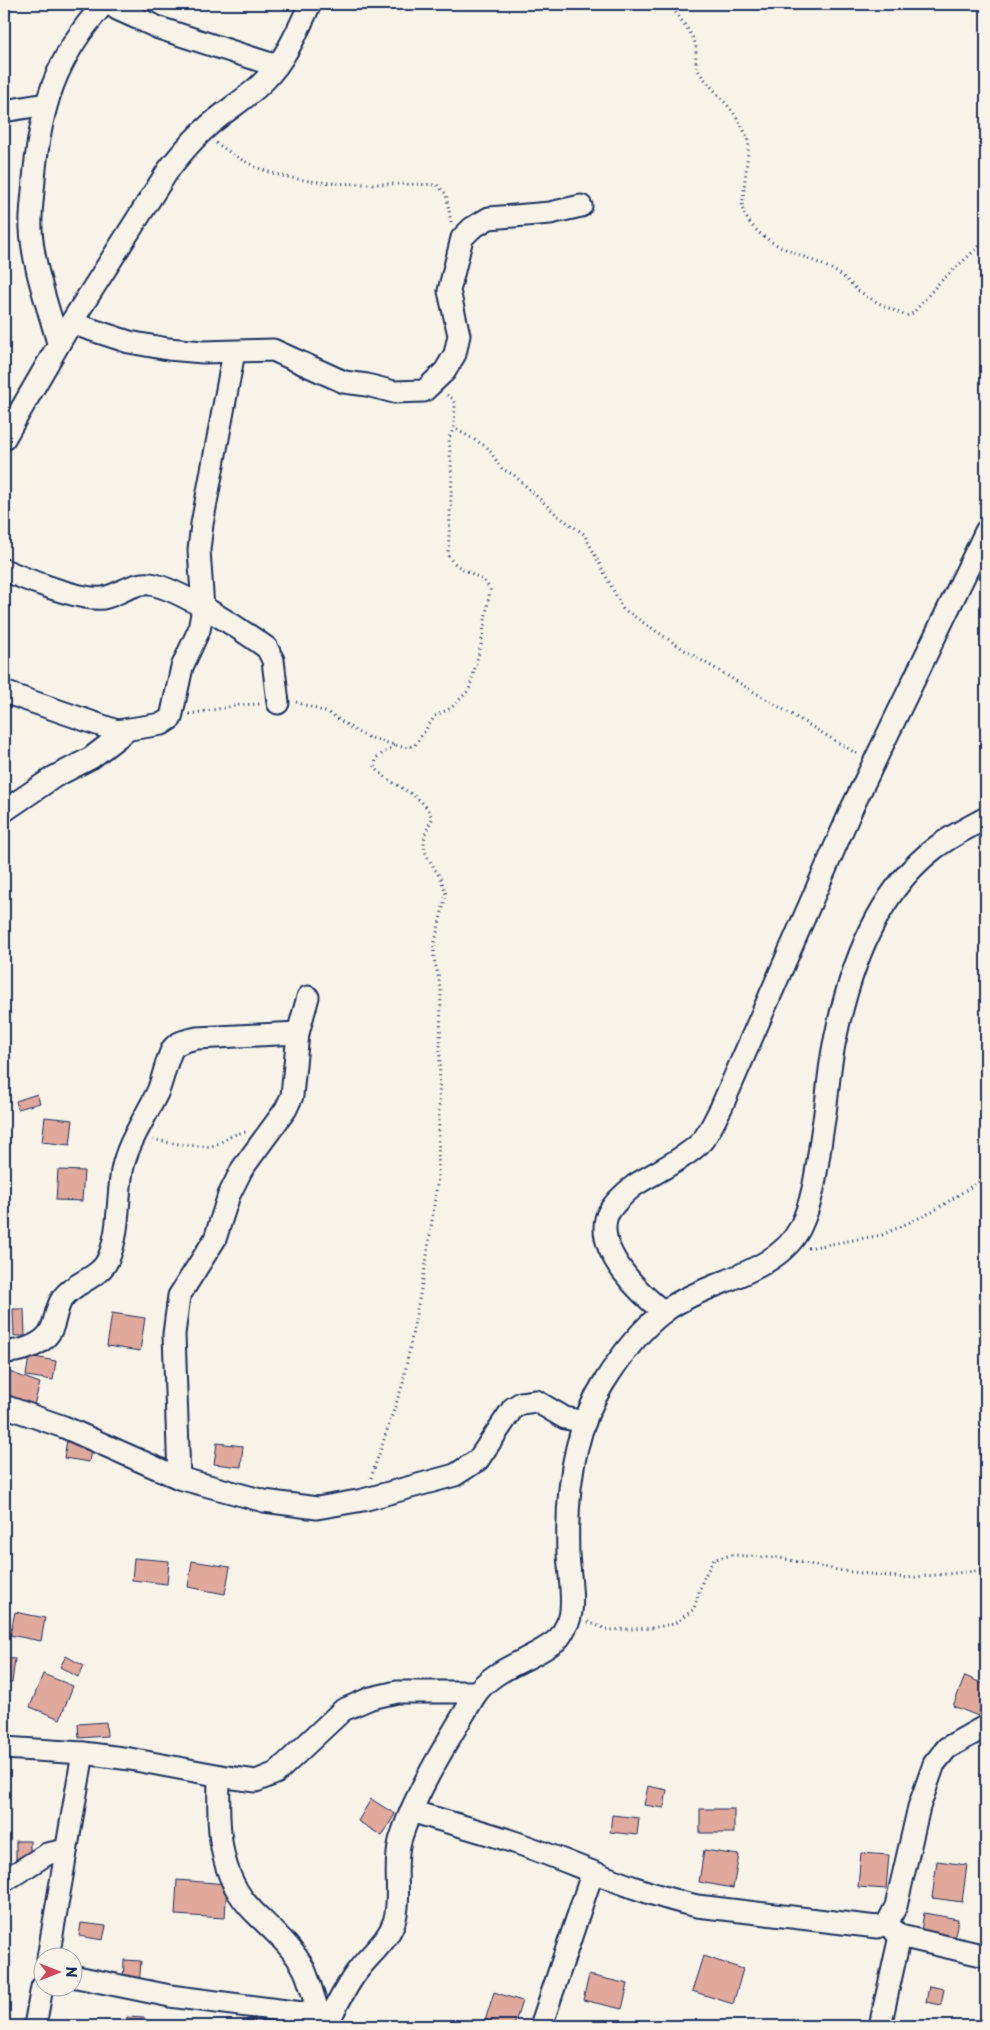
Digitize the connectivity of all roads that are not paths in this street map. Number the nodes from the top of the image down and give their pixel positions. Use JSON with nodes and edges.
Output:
{"nodes":[{"id":1,"x":104,"y":4,"type":"edge"},
{"id":2,"x":111,"y":4,"type":"edge"},
{"id":3,"x":310,"y":4,"type":"edge"},
{"id":4,"x":277,"y":66,"type":"junction"},
{"id":5,"x":46,"y":104,"type":"junction"},
{"id":6,"x":4,"y":111,"type":"edge"},
{"id":7,"x":581,"y":206,"type":"dead end"},
{"id":8,"x":70,"y":323,"type":"junction"},
{"id":9,"x":58,"y":343,"type":"junction"},
{"id":10,"x":234,"y":352,"type":"junction"},
{"id":11,"x":4,"y":439,"type":"edge"},
{"id":12,"x":986,"y":531,"type":"edge"},
{"id":13,"x":4,"y":570,"type":"edge"},
{"id":14,"x":203,"y":608,"type":"junction"},
{"id":15,"x":4,"y":692,"type":"edge"},
{"id":16,"x":278,"y":702,"type":"road end"},
{"id":17,"x":126,"y":731,"type":"junction"},
{"id":18,"x":4,"y":811,"type":"edge"},
{"id":19,"x":986,"y":818,"type":"edge"},
{"id":20,"x":308,"y":997,"type":"dead end"},
{"id":21,"x":298,"y":1033,"type":"junction"},
{"id":22,"x":664,"y":1312,"type":"junction"},
{"id":23,"x":4,"y":1352,"type":"edge"},
{"id":24,"x":4,"y":1406,"type":"edge"},
{"id":25,"x":585,"y":1422,"type":"junction"},
{"id":26,"x":178,"y":1478,"type":"junction"},
{"id":27,"x":477,"y":1692,"type":"junction"},
{"id":28,"x":986,"y":1726,"type":"edge"},
{"id":29,"x":4,"y":1748,"type":"edge"},
{"id":30,"x":83,"y":1753,"type":"junction"},
{"id":31,"x":220,"y":1776,"type":"junction"},
{"id":32,"x":411,"y":1811,"type":"junction"},
{"id":33,"x":66,"y":1850,"type":"junction"},
{"id":34,"x":592,"y":1874,"type":"junction"},
{"id":35,"x":4,"y":1881,"type":"edge"},
{"id":36,"x":893,"y":1930,"type":"junction"},
{"id":37,"x":50,"y":1948,"type":"edge"},
{"id":38,"x":986,"y":1956,"type":"edge"},
{"id":39,"x":82,"y":1978,"type":"edge"},
{"id":40,"x":40,"y":1998,"type":"edge"},
{"id":41,"x":323,"y":2022,"type":"edge"},
{"id":42,"x":34,"y":2026,"type":"edge"},
{"id":43,"x":541,"y":2026,"type":"edge"},
{"id":44,"x":880,"y":2026,"type":"edge"}],
"edges":[{"from":1,"to":5,"type":"street"},
{"from":2,"to":4,"type":"street"},
{"from":3,"to":4,"type":"street"},
{"from":4,"to":8,"type":"street"},
{"from":5,"to":6,"type":"street"},
{"from":5,"to":9,"type":"street"},
{"from":7,"to":10,"type":"street"},
{"from":8,"to":9,"type":"street"},
{"from":8,"to":10,"type":"street"},
{"from":9,"to":11,"type":"street"},
{"from":10,"to":14,"type":"street"},
{"from":12,"to":22,"type":"street"},
{"from":13,"to":14,"type":"street"},
{"from":14,"to":16,"type":"street"},
{"from":14,"to":17,"type":"street"},
{"from":15,"to":17,"type":"street"},
{"from":17,"to":18,"type":"street"},
{"from":19,"to":22,"type":"street"},
{"from":20,"to":21,"type":"street"},
{"from":21,"to":23,"type":"street"},
{"from":21,"to":26,"type":"street"},
{"from":22,"to":25,"type":"street"},
{"from":24,"to":26,"type":"street"},
{"from":25,"to":26,"type":"street"},
{"from":25,"to":27,"type":"street"},
{"from":27,"to":31,"type":"street"},
{"from":27,"to":32,"type":"street"},
{"from":28,"to":36,"type":"street"},
{"from":29,"to":30,"type":"street"},
{"from":30,"to":31,"type":"street"},
{"from":30,"to":33,"type":"street"},
{"from":31,"to":41,"type":"street"},
{"from":32,"to":34,"type":"street"},
{"from":32,"to":41,"type":"street"},
{"from":33,"to":35,"type":"street"},
{"from":33,"to":37,"type":"street"},
{"from":34,"to":36,"type":"street"},
{"from":34,"to":43,"type":"street"},
{"from":36,"to":38,"type":"street"},
{"from":36,"to":44,"type":"street"},
{"from":39,"to":41,"type":"street"},
{"from":40,"to":42,"type":"street"}]}
